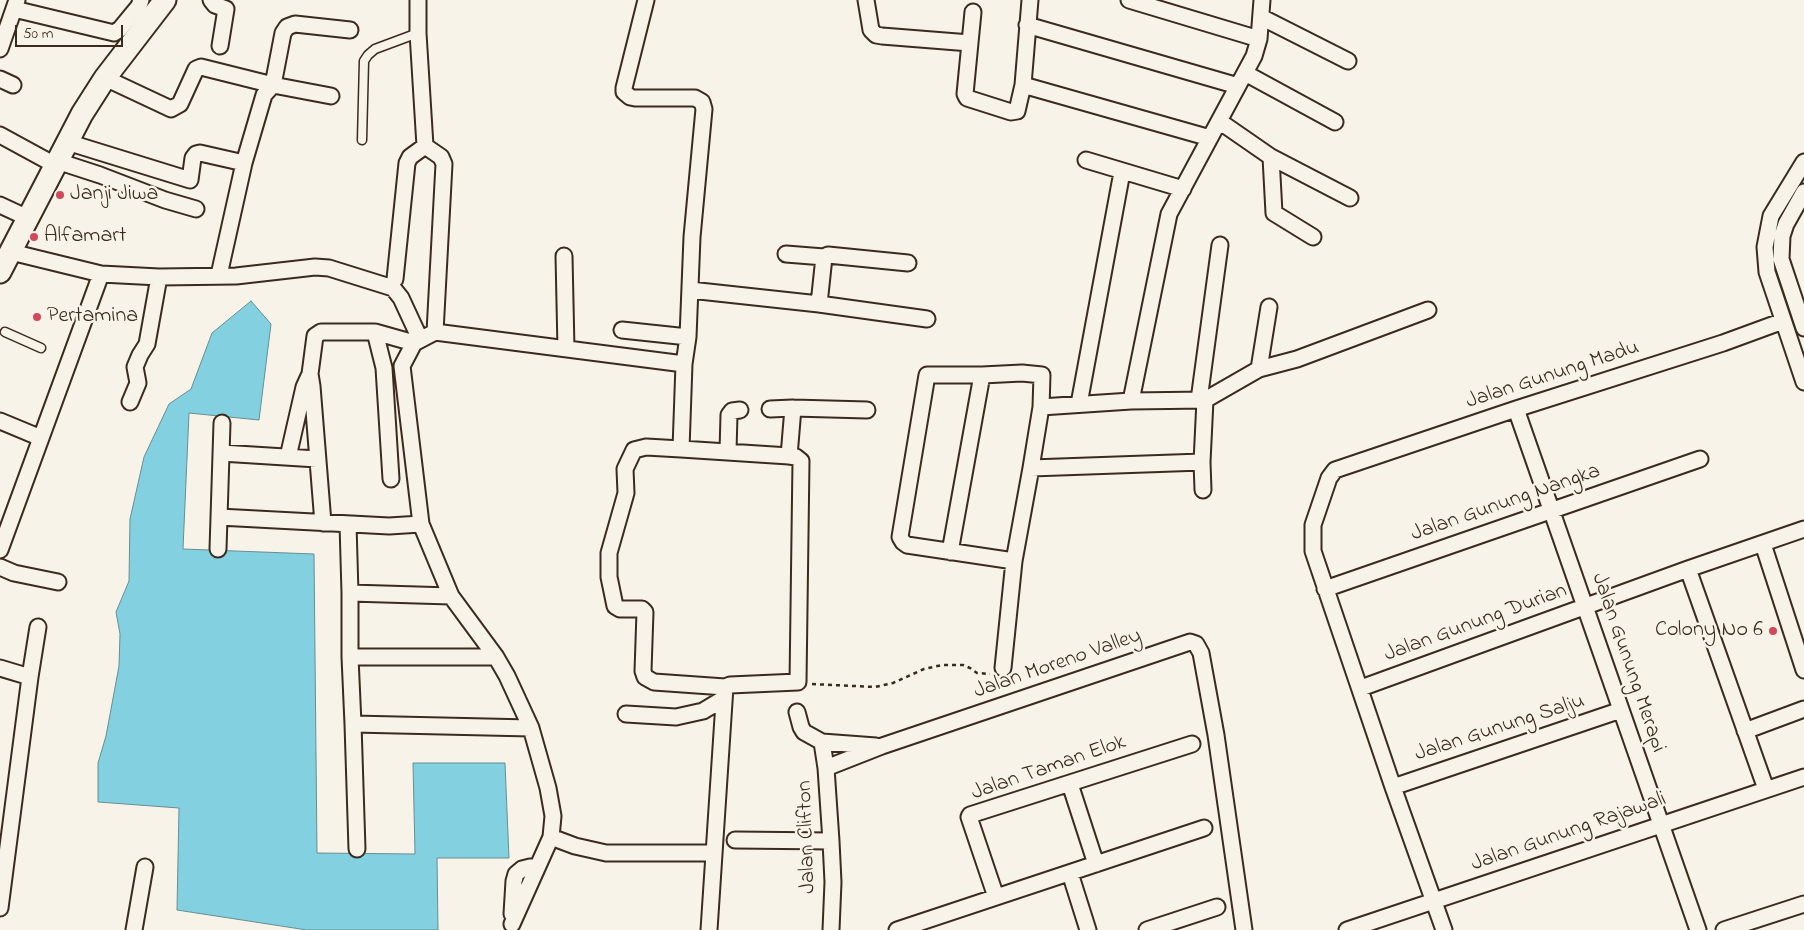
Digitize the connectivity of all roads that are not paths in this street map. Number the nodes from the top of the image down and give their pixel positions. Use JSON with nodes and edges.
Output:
{"nodes":[{"id":1,"x":141,"y":0,"type":"edge"},
{"id":2,"x":165,"y":0,"type":"edge"},
{"id":3,"x":212,"y":0,"type":"edge"},
{"id":4,"x":418,"y":0,"type":"edge"},
{"id":5,"x":646,"y":0,"type":"edge"},
{"id":6,"x":866,"y":0,"type":"edge"},
{"id":7,"x":1030,"y":0,"type":"edge"},
{"id":8,"x":1129,"y":0,"type":"edge"},
{"id":9,"x":1262,"y":0,"type":"edge"},
{"id":10,"x":15,"y":4,"type":"edge"},
{"id":11,"x":973,"y":12,"type":"dead end"},
{"id":12,"x":1261,"y":17,"type":"junction"},
{"id":13,"x":1027,"y":25,"type":"junction"},
{"id":14,"x":350,"y":30,"type":"dead end"},
{"id":15,"x":418,"y":33,"type":"junction"},
{"id":16,"x":1259,"y":39,"type":"junction"},
{"id":17,"x":970,"y":43,"type":"junction"},
{"id":18,"x":220,"y":46,"type":"dead end"},
{"id":19,"x":0,"y":49,"type":"edge"},
{"id":20,"x":1348,"y":61,"type":"dead end"},
{"id":21,"x":105,"y":78,"type":"junction"},
{"id":22,"x":1241,"y":80,"type":"junction"},
{"id":23,"x":273,"y":85,"type":"junction"},
{"id":24,"x":1023,"y":85,"type":"junction"},
{"id":25,"x":331,"y":96,"type":"dead end"},
{"id":26,"x":1219,"y":121,"type":"junction"},
{"id":27,"x":1335,"y":122,"type":"dead end"},
{"id":28,"x":0,"y":135,"type":"edge"},
{"id":29,"x":1210,"y":138,"type":"junction"},
{"id":30,"x":362,"y":140,"type":"dead end"},
{"id":31,"x":67,"y":142,"type":"junction"},
{"id":32,"x":425,"y":146,"type":"junction"},
{"id":33,"x":109,"y":154,"type":"junction"},
{"id":34,"x":1271,"y":157,"type":"junction"},
{"id":35,"x":1086,"y":160,"type":"dead end"},
{"id":36,"x":1804,"y":162,"type":"edge"},
{"id":37,"x":56,"y":163,"type":"junction"},
{"id":38,"x":244,"y":163,"type":"junction"},
{"id":39,"x":1122,"y":172,"type":"junction"},
{"id":40,"x":100,"y":175,"type":"junction"},
{"id":41,"x":1183,"y":189,"type":"junction"},
{"id":42,"x":1804,"y":192,"type":"edge"},
{"id":43,"x":1350,"y":198,"type":"dead end"},
{"id":44,"x":0,"y":205,"type":"edge"},
{"id":45,"x":196,"y":209,"type":"dead end"},
{"id":46,"x":1771,"y":216,"type":"junction"},
{"id":47,"x":28,"y":218,"type":"junction"},
{"id":48,"x":1786,"y":224,"type":"junction"},
{"id":49,"x":1312,"y":237,"type":"dead end"},
{"id":50,"x":1220,"y":245,"type":"dead end"},
{"id":51,"x":11,"y":252,"type":"junction"},
{"id":52,"x":786,"y":254,"type":"dead end"},
{"id":53,"x":564,"y":256,"type":"dead end"},
{"id":54,"x":824,"y":257,"type":"junction"},
{"id":55,"x":908,"y":263,"type":"dead end"},
{"id":56,"x":0,"y":272,"type":"edge"},
{"id":57,"x":101,"y":274,"type":"junction"},
{"id":58,"x":218,"y":276,"type":"junction"},
{"id":59,"x":159,"y":277,"type":"junction"},
{"id":60,"x":395,"y":279,"type":"dead end"},
{"id":61,"x":690,"y":290,"type":"junction"},
{"id":62,"x":820,"y":304,"type":"junction"},
{"id":63,"x":1269,"y":307,"type":"dead end"},
{"id":64,"x":1428,"y":310,"type":"dead end"},
{"id":65,"x":928,"y":318,"type":"dead end"},
{"id":66,"x":1783,"y":321,"type":"junction"},
{"id":67,"x":1804,"y":328,"type":"edge"},
{"id":68,"x":622,"y":330,"type":"dead end"},
{"id":69,"x":5,"y":332,"type":"dead end"},
{"id":70,"x":375,"y":332,"type":"junction"},
{"id":71,"x":435,"y":332,"type":"junction"},
{"id":72,"x":688,"y":337,"type":"junction"},
{"id":73,"x":417,"y":341,"type":"junction"},
{"id":74,"x":40,"y":348,"type":"dead end"},
{"id":75,"x":566,"y":349,"type":"junction"},
{"id":76,"x":684,"y":364,"type":"junction"},
{"id":77,"x":402,"y":366,"type":"junction"},
{"id":78,"x":384,"y":368,"type":"junction"},
{"id":79,"x":1259,"y":369,"type":"junction"},
{"id":80,"x":310,"y":374,"type":"junction"},
{"id":81,"x":982,"y":375,"type":"junction"},
{"id":82,"x":1804,"y":382,"type":"edge"},
{"id":83,"x":1202,"y":400,"type":"junction"},
{"id":84,"x":1131,"y":401,"type":"junction"},
{"id":85,"x":130,"y":402,"type":"dead end"},
{"id":86,"x":1079,"y":404,"type":"junction"},
{"id":87,"x":1041,"y":406,"type":"junction"},
{"id":88,"x":793,"y":408,"type":"junction"},
{"id":89,"x":770,"y":409,"type":"dead end"},
{"id":90,"x":1516,"y":409,"type":"junction"},
{"id":91,"x":740,"y":410,"type":"dead end"},
{"id":92,"x":867,"y":410,"type":"dead end"},
{"id":93,"x":0,"y":421,"type":"edge"},
{"id":94,"x":222,"y":423,"type":"dead end"},
{"id":95,"x":41,"y":438,"type":"junction"},
{"id":96,"x":681,"y":449,"type":"junction"},
{"id":97,"x":728,"y":451,"type":"junction"},
{"id":98,"x":221,"y":453,"type":"junction"},
{"id":99,"x":789,"y":456,"type":"junction"},
{"id":100,"x":288,"y":457,"type":"junction"},
{"id":101,"x":317,"y":459,"type":"junction"},
{"id":102,"x":1700,"y":459,"type":"dead end"},
{"id":103,"x":1202,"y":462,"type":"junction"},
{"id":104,"x":1032,"y":468,"type":"junction"},
{"id":105,"x":391,"y":479,"type":"dead end"},
{"id":106,"x":1203,"y":490,"type":"dead end"},
{"id":107,"x":1552,"y":510,"type":"junction"},
{"id":108,"x":219,"y":517,"type":"junction"},
{"id":109,"x":323,"y":523,"type":"junction"},
{"id":110,"x":348,"y":524,"type":"junction"},
{"id":111,"x":421,"y":524,"type":"junction"},
{"id":112,"x":1804,"y":529,"type":"edge"},
{"id":113,"x":1763,"y":544,"type":"junction"},
{"id":114,"x":218,"y":549,"type":"dead end"},
{"id":115,"x":0,"y":550,"type":"edge"},
{"id":116,"x":950,"y":552,"type":"junction"},
{"id":117,"x":1014,"y":561,"type":"junction"},
{"id":118,"x":0,"y":567,"type":"edge"},
{"id":119,"x":1688,"y":569,"type":"junction"},
{"id":120,"x":58,"y":582,"type":"dead end"},
{"id":121,"x":1325,"y":589,"type":"junction"},
{"id":122,"x":350,"y":593,"type":"junction"},
{"id":123,"x":451,"y":596,"type":"junction"},
{"id":124,"x":1585,"y":608,"type":"junction"},
{"id":125,"x":38,"y":627,"type":"dead end"},
{"id":126,"x":350,"y":657,"type":"junction"},
{"id":127,"x":496,"y":657,"type":"junction"},
{"id":128,"x":0,"y":668,"type":"edge"},
{"id":129,"x":1003,"y":668,"type":"road end"},
{"id":130,"x":1804,"y":670,"type":"edge"},
{"id":131,"x":30,"y":677,"type":"junction"},
{"id":132,"x":1361,"y":688,"type":"junction"},
{"id":133,"x":724,"y":693,"type":"junction"},
{"id":134,"x":1622,"y":710,"type":"junction"},
{"id":135,"x":1804,"y":710,"type":"edge"},
{"id":136,"x":797,"y":712,"type":"dead end"},
{"id":137,"x":626,"y":714,"type":"dead end"},
{"id":138,"x":354,"y":724,"type":"junction"},
{"id":139,"x":531,"y":728,"type":"junction"},
{"id":140,"x":1745,"y":731,"type":"junction"},
{"id":141,"x":822,"y":742,"type":"junction"},
{"id":142,"x":1192,"y":744,"type":"dead end"},
{"id":143,"x":882,"y":746,"type":"junction"},
{"id":144,"x":826,"y":768,"type":"junction"},
{"id":145,"x":1804,"y":776,"type":"edge"},
{"id":146,"x":1070,"y":784,"type":"junction"},
{"id":147,"x":1392,"y":787,"type":"junction"},
{"id":148,"x":1766,"y":789,"type":"junction"},
{"id":149,"x":1662,"y":824,"type":"junction"},
{"id":150,"x":1204,"y":828,"type":"dead end"},
{"id":151,"x":551,"y":837,"type":"junction"},
{"id":152,"x":735,"y":840,"type":"dead end"},
{"id":153,"x":831,"y":841,"type":"junction"},
{"id":154,"x":357,"y":849,"type":"dead end"},
{"id":155,"x":714,"y":853,"type":"junction"},
{"id":156,"x":1096,"y":864,"type":"junction"},
{"id":157,"x":144,"y":867,"type":"dead end"},
{"id":158,"x":1070,"y":873,"type":"junction"},
{"id":159,"x":996,"y":897,"type":"junction"},
{"id":160,"x":1434,"y":901,"type":"junction"},
{"id":161,"x":1804,"y":904,"type":"edge"},
{"id":162,"x":1217,"y":907,"type":"dead end"},
{"id":163,"x":0,"y":908,"type":"edge"},
{"id":164,"x":932,"y":924,"type":"edge"},
{"id":165,"x":511,"y":927,"type":"edge"},
{"id":166,"x":134,"y":930,"type":"edge"},
{"id":167,"x":709,"y":930,"type":"edge"},
{"id":168,"x":831,"y":930,"type":"edge"},
{"id":169,"x":897,"y":930,"type":"edge"},
{"id":170,"x":1088,"y":930,"type":"edge"},
{"id":171,"x":1147,"y":930,"type":"edge"},
{"id":172,"x":1244,"y":930,"type":"edge"},
{"id":173,"x":1348,"y":930,"type":"edge"},
{"id":174,"x":1444,"y":930,"type":"edge"},
{"id":175,"x":1698,"y":930,"type":"edge"},
{"id":176,"x":1724,"y":930,"type":"edge"}],
"edges":[{"from":1,"to":10,"type":"street"},
{"from":2,"to":21,"type":"street"},
{"from":3,"to":18,"type":"street"},
{"from":4,"to":15,"type":"street"},
{"from":5,"to":61,"type":"street"},
{"from":6,"to":17,"type":"street"},
{"from":7,"to":13,"type":"street"},
{"from":8,"to":16,"type":"street"},
{"from":9,"to":12,"type":"street"},
{"from":10,"to":19,"type":"street"},
{"from":11,"to":17,"type":"street"},
{"from":12,"to":16,"type":"street"},
{"from":12,"to":20,"type":"street"},
{"from":13,"to":22,"type":"street"},
{"from":13,"to":24,"type":"street"},
{"from":14,"to":23,"type":"street"},
{"from":15,"to":30,"type":"lane"},
{"from":15,"to":32,"type":"street"},
{"from":16,"to":22,"type":"street"},
{"from":17,"to":24,"type":"street"},
{"from":21,"to":23,"type":"street"},
{"from":21,"to":31,"type":"street"},
{"from":22,"to":26,"type":"street"},
{"from":22,"to":27,"type":"street"},
{"from":23,"to":25,"type":"street"},
{"from":23,"to":38,"type":"street"},
{"from":24,"to":29,"type":"street"},
{"from":26,"to":29,"type":"street"},
{"from":26,"to":34,"type":"street"},
{"from":28,"to":37,"type":"street"},
{"from":29,"to":41,"type":"street"},
{"from":31,"to":33,"type":"street"},
{"from":31,"to":37,"type":"street"},
{"from":32,"to":60,"type":"street"},
{"from":32,"to":71,"type":"street"},
{"from":33,"to":38,"type":"street"},
{"from":33,"to":40,"type":"street"},
{"from":34,"to":43,"type":"street"},
{"from":34,"to":49,"type":"street"},
{"from":35,"to":39,"type":"street"},
{"from":36,"to":46,"type":"street"},
{"from":37,"to":40,"type":"street"},
{"from":37,"to":47,"type":"street"},
{"from":38,"to":58,"type":"street"},
{"from":39,"to":41,"type":"street"},
{"from":39,"to":86,"type":"street"},
{"from":40,"to":45,"type":"street"},
{"from":41,"to":84,"type":"street"},
{"from":42,"to":48,"type":"street"},
{"from":44,"to":47,"type":"street"},
{"from":46,"to":48,"type":"street"},
{"from":46,"to":66,"type":"street"},
{"from":47,"to":51,"type":"street"},
{"from":48,"to":67,"type":"street"},
{"from":50,"to":83,"type":"street"},
{"from":51,"to":56,"type":"street"},
{"from":51,"to":57,"type":"street"},
{"from":52,"to":54,"type":"street"},
{"from":53,"to":75,"type":"street"},
{"from":54,"to":55,"type":"street"},
{"from":54,"to":62,"type":"street"},
{"from":57,"to":59,"type":"street"},
{"from":57,"to":95,"type":"street"},
{"from":58,"to":59,"type":"street"},
{"from":58,"to":73,"type":"street"},
{"from":59,"to":85,"type":"street"},
{"from":61,"to":62,"type":"street"},
{"from":61,"to":72,"type":"street"},
{"from":62,"to":65,"type":"street"},
{"from":63,"to":79,"type":"street"},
{"from":64,"to":79,"type":"street"},
{"from":66,"to":82,"type":"street"},
{"from":66,"to":90,"type":"street","name":"Jalan Gunung Madu"},
{"from":68,"to":72,"type":"street"},
{"from":69,"to":74,"type":"lane"},
{"from":70,"to":73,"type":"street"},
{"from":70,"to":78,"type":"street"},
{"from":70,"to":80,"type":"street"},
{"from":71,"to":73,"type":"street"},
{"from":71,"to":75,"type":"street"},
{"from":72,"to":76,"type":"street"},
{"from":73,"to":77,"type":"street"},
{"from":75,"to":76,"type":"street"},
{"from":76,"to":96,"type":"street"},
{"from":77,"to":78,"type":"street"},
{"from":77,"to":111,"type":"street"},
{"from":78,"to":105,"type":"street"},
{"from":79,"to":83,"type":"street"},
{"from":80,"to":100,"type":"street"},
{"from":80,"to":101,"type":"street"},
{"from":81,"to":87,"type":"street"},
{"from":81,"to":116,"type":"street"},
{"from":81,"to":116,"type":"street"},
{"from":83,"to":84,"type":"street"},
{"from":83,"to":103,"type":"street"},
{"from":84,"to":86,"type":"street"},
{"from":86,"to":87,"type":"street"},
{"from":87,"to":104,"type":"street"},
{"from":88,"to":89,"type":"street"},
{"from":88,"to":92,"type":"street"},
{"from":88,"to":99,"type":"street"},
{"from":90,"to":107,"type":"street","name":"Jalan Gunung Merapi"},
{"from":90,"to":121,"type":"street","name":"Jalan Gunung Madu"},
{"from":91,"to":97,"type":"street"},
{"from":93,"to":95,"type":"street"},
{"from":94,"to":98,"type":"street"},
{"from":95,"to":115,"type":"street"},
{"from":96,"to":97,"type":"street"},
{"from":96,"to":133,"type":"street"},
{"from":97,"to":99,"type":"street"},
{"from":98,"to":100,"type":"street"},
{"from":98,"to":108,"type":"street"},
{"from":99,"to":133,"type":"street"},
{"from":100,"to":101,"type":"street"},
{"from":101,"to":109,"type":"street"},
{"from":102,"to":107,"type":"street","name":"Jalan Gunung Nangka"},
{"from":103,"to":104,"type":"street"},
{"from":103,"to":106,"type":"street"},
{"from":104,"to":117,"type":"street"},
{"from":107,"to":121,"type":"street","name":"Jalan Gunung Nangka"},
{"from":107,"to":124,"type":"street","name":"Jalan Gunung Merapi"},
{"from":108,"to":109,"type":"street"},
{"from":108,"to":114,"type":"street"},
{"from":109,"to":110,"type":"street"},
{"from":110,"to":111,"type":"street"},
{"from":110,"to":122,"type":"street"},
{"from":111,"to":123,"type":"street"},
{"from":112,"to":113,"type":"street","name":"Jalan Gunung Durian"},
{"from":113,"to":119,"type":"street","name":"Jalan Gunung Durian"},
{"from":113,"to":130,"type":"street"},
{"from":116,"to":117,"type":"street"},
{"from":117,"to":129,"type":"street"},
{"from":118,"to":120,"type":"street"},
{"from":119,"to":124,"type":"street","name":"Jalan Gunung Durian"},
{"from":119,"to":140,"type":"street"},
{"from":121,"to":132,"type":"street"},
{"from":122,"to":123,"type":"street"},
{"from":122,"to":126,"type":"street"},
{"from":123,"to":127,"type":"street"},
{"from":124,"to":132,"type":"street","name":"Jalan Gunung Durian"},
{"from":124,"to":134,"type":"street","name":"Jalan Gunung Merapi"},
{"from":125,"to":131,"type":"street"},
{"from":126,"to":127,"type":"street"},
{"from":126,"to":138,"type":"street"},
{"from":127,"to":139,"type":"street"},
{"from":128,"to":131,"type":"street"},
{"from":131,"to":163,"type":"street"},
{"from":132,"to":147,"type":"street"},
{"from":133,"to":137,"type":"street"},
{"from":133,"to":155,"type":"street"},
{"from":134,"to":147,"type":"street","name":"Jalan Gunung Salju"},
{"from":134,"to":149,"type":"street","name":"Jalan Gunung Merapi"},
{"from":135,"to":140,"type":"street"},
{"from":136,"to":141,"type":"street"},
{"from":138,"to":139,"type":"street"},
{"from":138,"to":154,"type":"street"},
{"from":139,"to":151,"type":"street"},
{"from":140,"to":148,"type":"street"},
{"from":141,"to":143,"type":"street","name":"Jalan Moreno Valley"},
{"from":141,"to":144,"type":"street","name":"Jalan Clifton"},
{"from":142,"to":146,"type":"street","name":"Jalan Taman Elok"},
{"from":143,"to":144,"type":"street","name":"Jalan Moreno Valley"},
{"from":143,"to":172,"type":"street","name":"Jalan Moreno Valley"},
{"from":144,"to":153,"type":"street","name":"Jalan Clifton"},
{"from":145,"to":148,"type":"street","name":"Jalan Gunung Rajawali"},
{"from":146,"to":156,"type":"street"},
{"from":146,"to":159,"type":"street","name":"Jalan Taman Elok"},
{"from":147,"to":160,"type":"street"},
{"from":148,"to":149,"type":"street","name":"Jalan Gunung Rajawali"},
{"from":149,"to":160,"type":"street","name":"Jalan Gunung Rajawali"},
{"from":149,"to":175,"type":"street","name":"Jalan Gunung Merapi"},
{"from":150,"to":156,"type":"street"},
{"from":151,"to":155,"type":"street"},
{"from":151,"to":165,"type":"street"},
{"from":152,"to":153,"type":"street"},
{"from":153,"to":168,"type":"street","name":"Jalan Clifton"},
{"from":155,"to":167,"type":"street"},
{"from":156,"to":158,"type":"street"},
{"from":157,"to":166,"type":"street"},
{"from":158,"to":159,"type":"street"},
{"from":158,"to":170,"type":"street"},
{"from":159,"to":164,"type":"street"},
{"from":160,"to":173,"type":"street","name":"Jalan Gunung Rajawali"},
{"from":160,"to":174,"type":"street"},
{"from":161,"to":176,"type":"street"},
{"from":162,"to":171,"type":"street"},
{"from":164,"to":169,"type":"street"}]}
